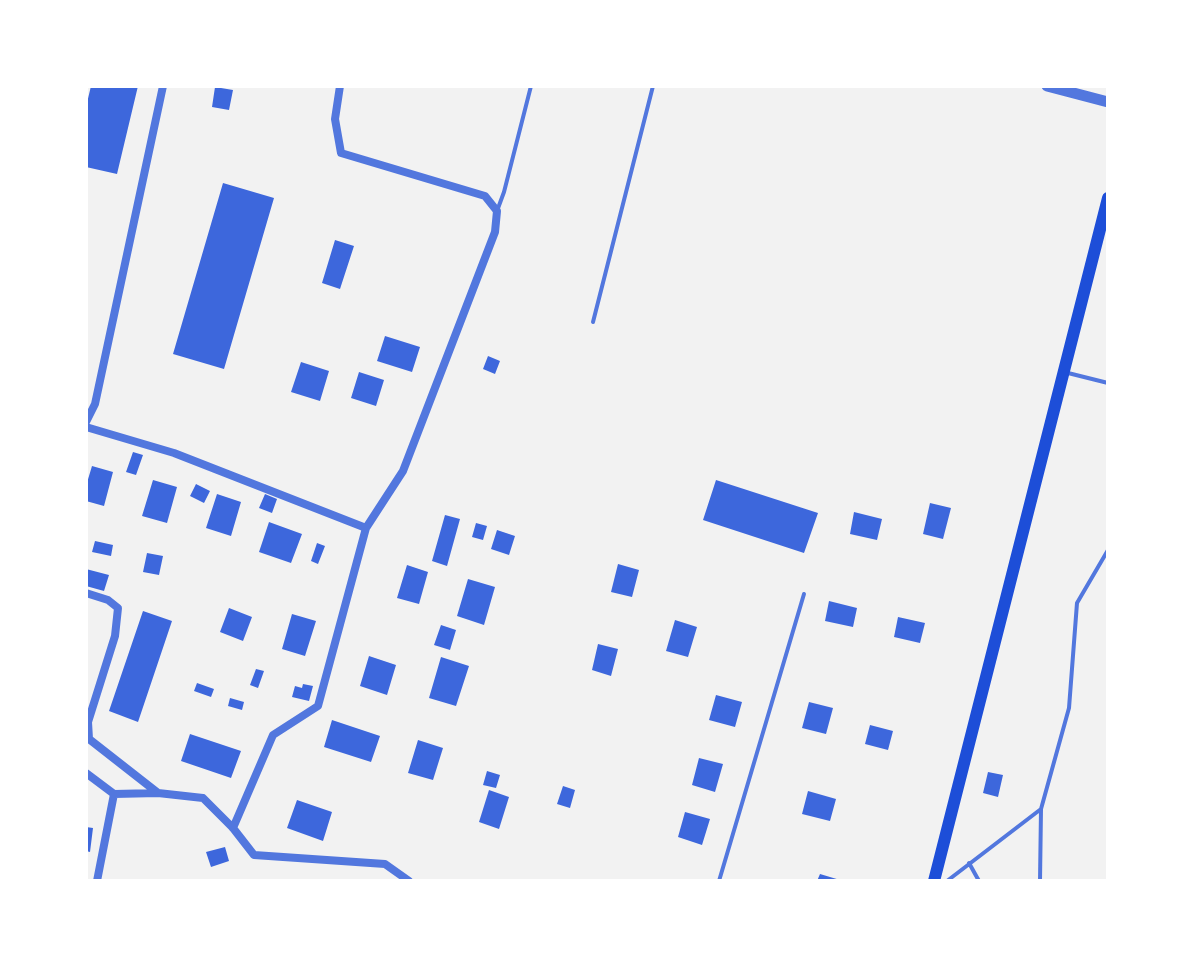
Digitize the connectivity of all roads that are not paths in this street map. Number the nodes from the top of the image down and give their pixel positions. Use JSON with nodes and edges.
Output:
{"nodes":[{"id":1,"x":163,"y":86,"type":"edge"},
{"id":2,"x":340,"y":86,"type":"edge"},
{"id":3,"x":531,"y":86,"type":"edge"},
{"id":4,"x":653,"y":86,"type":"edge"},
{"id":5,"x":1047,"y":86,"type":"edge"},
{"id":6,"x":1108,"y":102,"type":"edge"},
{"id":7,"x":1108,"y":198,"type":"edge"},
{"id":8,"x":497,"y":211,"type":"junction"},
{"id":9,"x":593,"y":322,"type":"dead end"},
{"id":10,"x":1064,"y":372,"type":"junction"},
{"id":11,"x":1108,"y":383,"type":"edge"},
{"id":12,"x":86,"y":424,"type":"edge"},
{"id":13,"x":366,"y":528,"type":"junction"},
{"id":14,"x":1108,"y":550,"type":"edge"},
{"id":15,"x":86,"y":593,"type":"edge"},
{"id":16,"x":804,"y":594,"type":"dead end"},
{"id":17,"x":86,"y":773,"type":"edge"},
{"id":18,"x":158,"y":793,"type":"junction"},
{"id":19,"x":114,"y":794,"type":"junction"},
{"id":20,"x":1041,"y":809,"type":"junction"},
{"id":21,"x":233,"y":828,"type":"junction"},
{"id":22,"x":969,"y":863,"type":"junction"},
{"id":23,"x":97,"y":881,"type":"edge"},
{"id":24,"x":409,"y":881,"type":"edge"},
{"id":25,"x":719,"y":881,"type":"edge"},
{"id":26,"x":934,"y":881,"type":"edge"},
{"id":27,"x":947,"y":881,"type":"edge"},
{"id":28,"x":979,"y":881,"type":"edge"},
{"id":29,"x":1040,"y":881,"type":"edge"}],
"edges":[{"from":1,"to":12,"type":"street"},
{"from":2,"to":8,"type":"street"},
{"from":3,"to":8,"type":"lane"},
{"from":4,"to":9,"type":"lane"},
{"from":5,"to":6,"type":"street"},
{"from":7,"to":10,"type":"main road"},
{"from":8,"to":13,"type":"street"},
{"from":10,"to":11,"type":"lane"},
{"from":10,"to":26,"type":"main road"},
{"from":12,"to":13,"type":"street"},
{"from":13,"to":21,"type":"street"},
{"from":14,"to":20,"type":"lane"},
{"from":15,"to":18,"type":"street"},
{"from":16,"to":25,"type":"lane"},
{"from":17,"to":19,"type":"street"},
{"from":18,"to":19,"type":"street"},
{"from":18,"to":21,"type":"street"},
{"from":19,"to":23,"type":"street"},
{"from":20,"to":22,"type":"lane"},
{"from":20,"to":29,"type":"lane"},
{"from":21,"to":24,"type":"street"},
{"from":22,"to":27,"type":"lane"},
{"from":22,"to":28,"type":"lane"}]}
